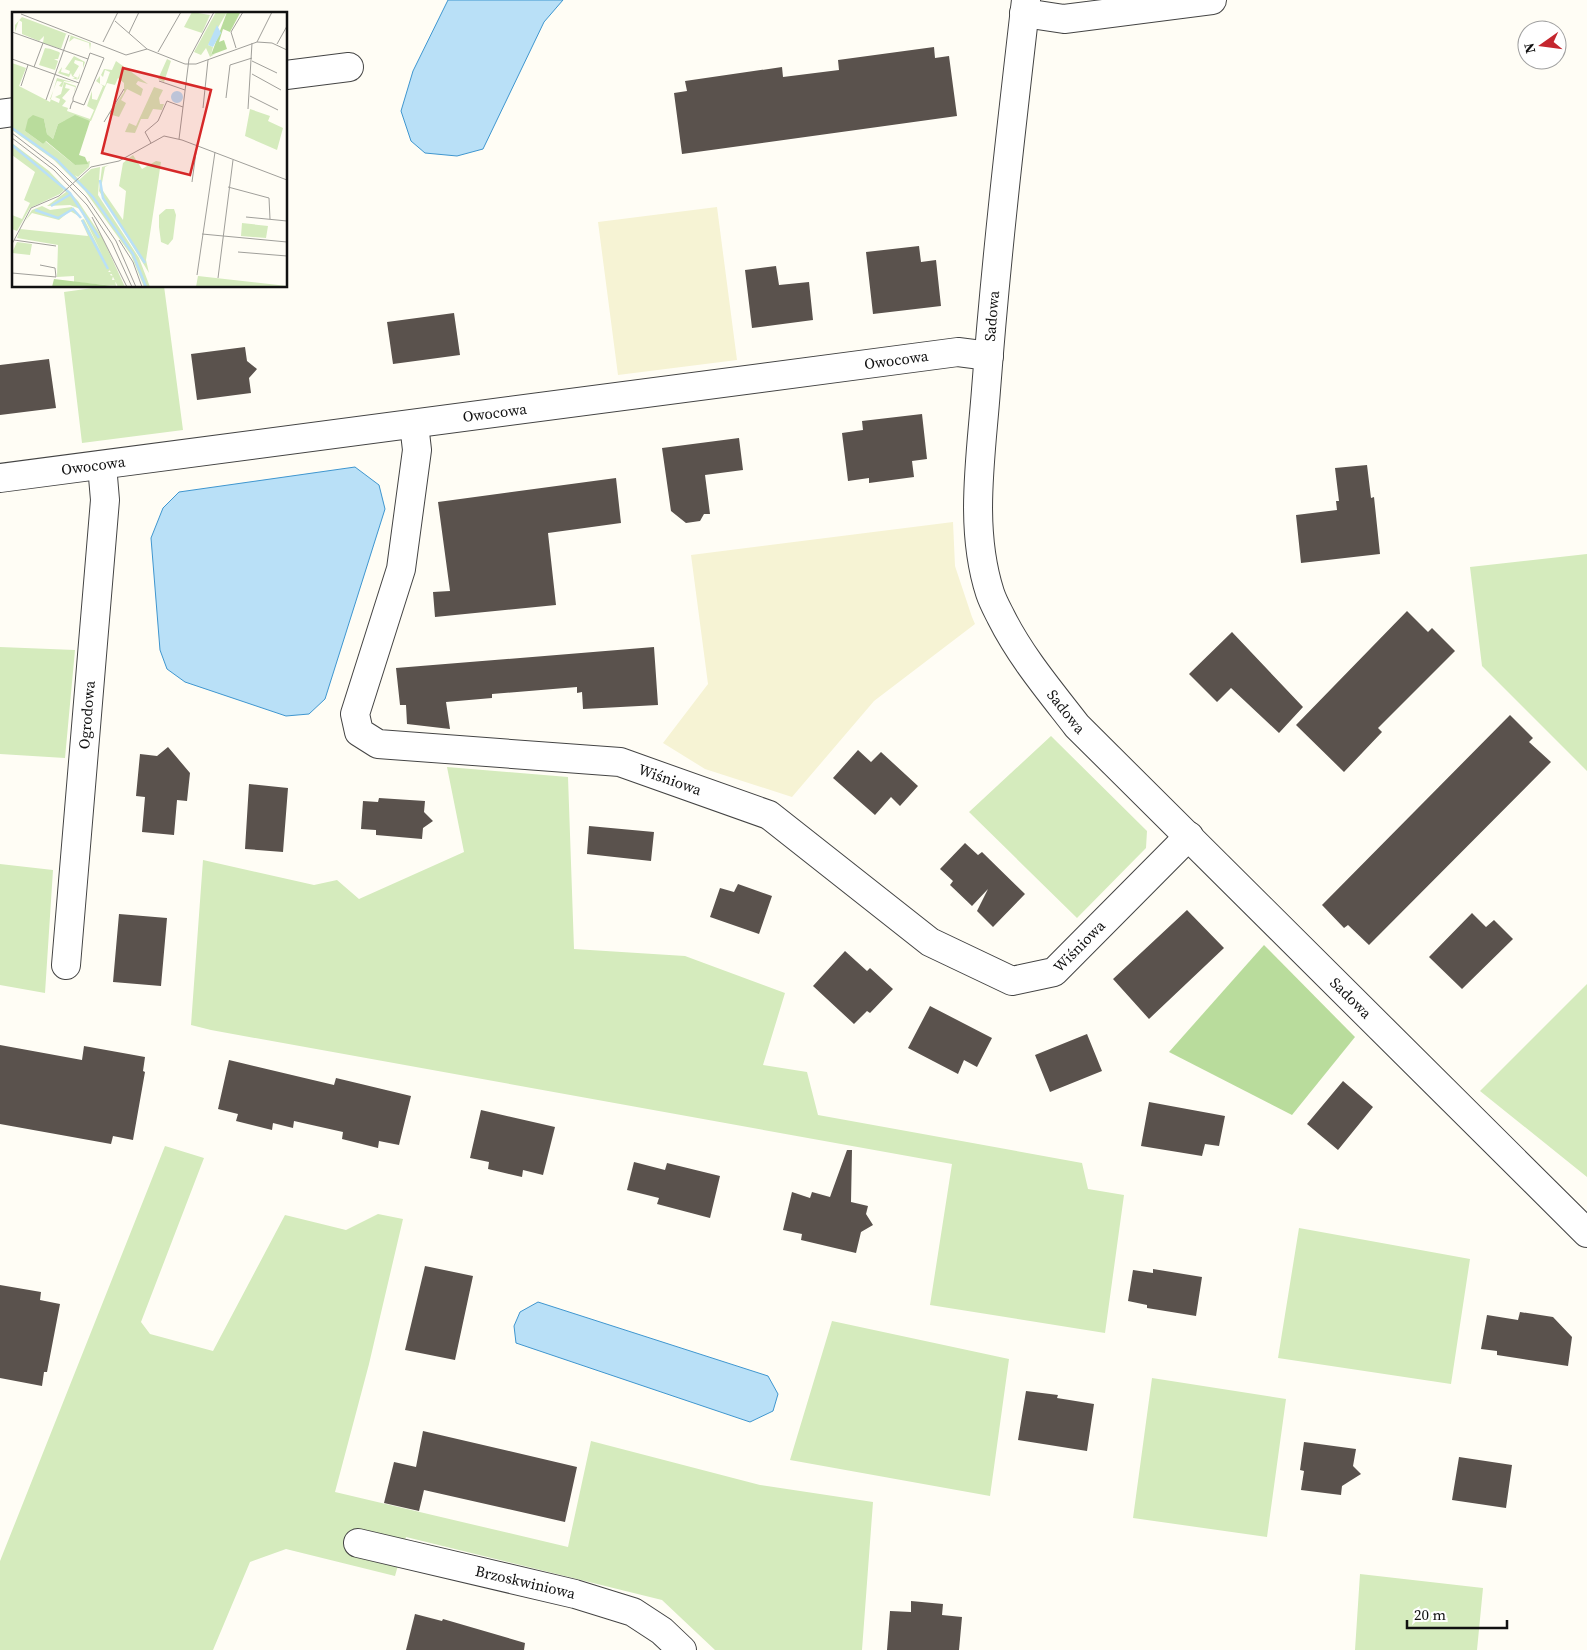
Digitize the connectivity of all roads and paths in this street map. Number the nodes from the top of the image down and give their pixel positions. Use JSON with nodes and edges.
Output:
{"nodes":[{"id":1,"x":1212,"y":0,"type":"edge"},
{"id":2,"x":1025,"y":7,"type":"edge"},
{"id":3,"x":349,"y":67,"type":"dead end"},
{"id":4,"x":288,"y":75,"type":"edge"},
{"id":5,"x":989,"y":356,"type":"junction"},
{"id":6,"x":414,"y":424,"type":"junction"},
{"id":7,"x":102,"y":465,"type":"junction"},
{"id":8,"x":0,"y":478,"type":"edge"},
{"id":9,"x":1189,"y":836,"type":"junction"},
{"id":10,"x":66,"y":965,"type":"dead end"},
{"id":11,"x":1587,"y":1233,"type":"edge"},
{"id":12,"x":358,"y":1543,"type":"dead end"},
{"id":13,"x":682,"y":1650,"type":"edge"}],
"edges":[{"from":1,"to":2,"type":"street"},
{"from":2,"to":5,"type":"street","name":"Sadowa"},
{"from":3,"to":4,"type":"street"},
{"from":5,"to":6,"type":"street","name":"Owocowa"},
{"from":5,"to":9,"type":"street","name":"Sadowa"},
{"from":6,"to":7,"type":"street","name":"Owocowa"},
{"from":6,"to":9,"type":"street","name":"Wiśniowa"},
{"from":7,"to":8,"type":"street","name":"Owocowa"},
{"from":7,"to":10,"type":"street","name":"Ogrodowa"},
{"from":9,"to":11,"type":"street","name":"Sadowa"},
{"from":12,"to":13,"type":"street","name":"Brzoskwiniowa"}]}
